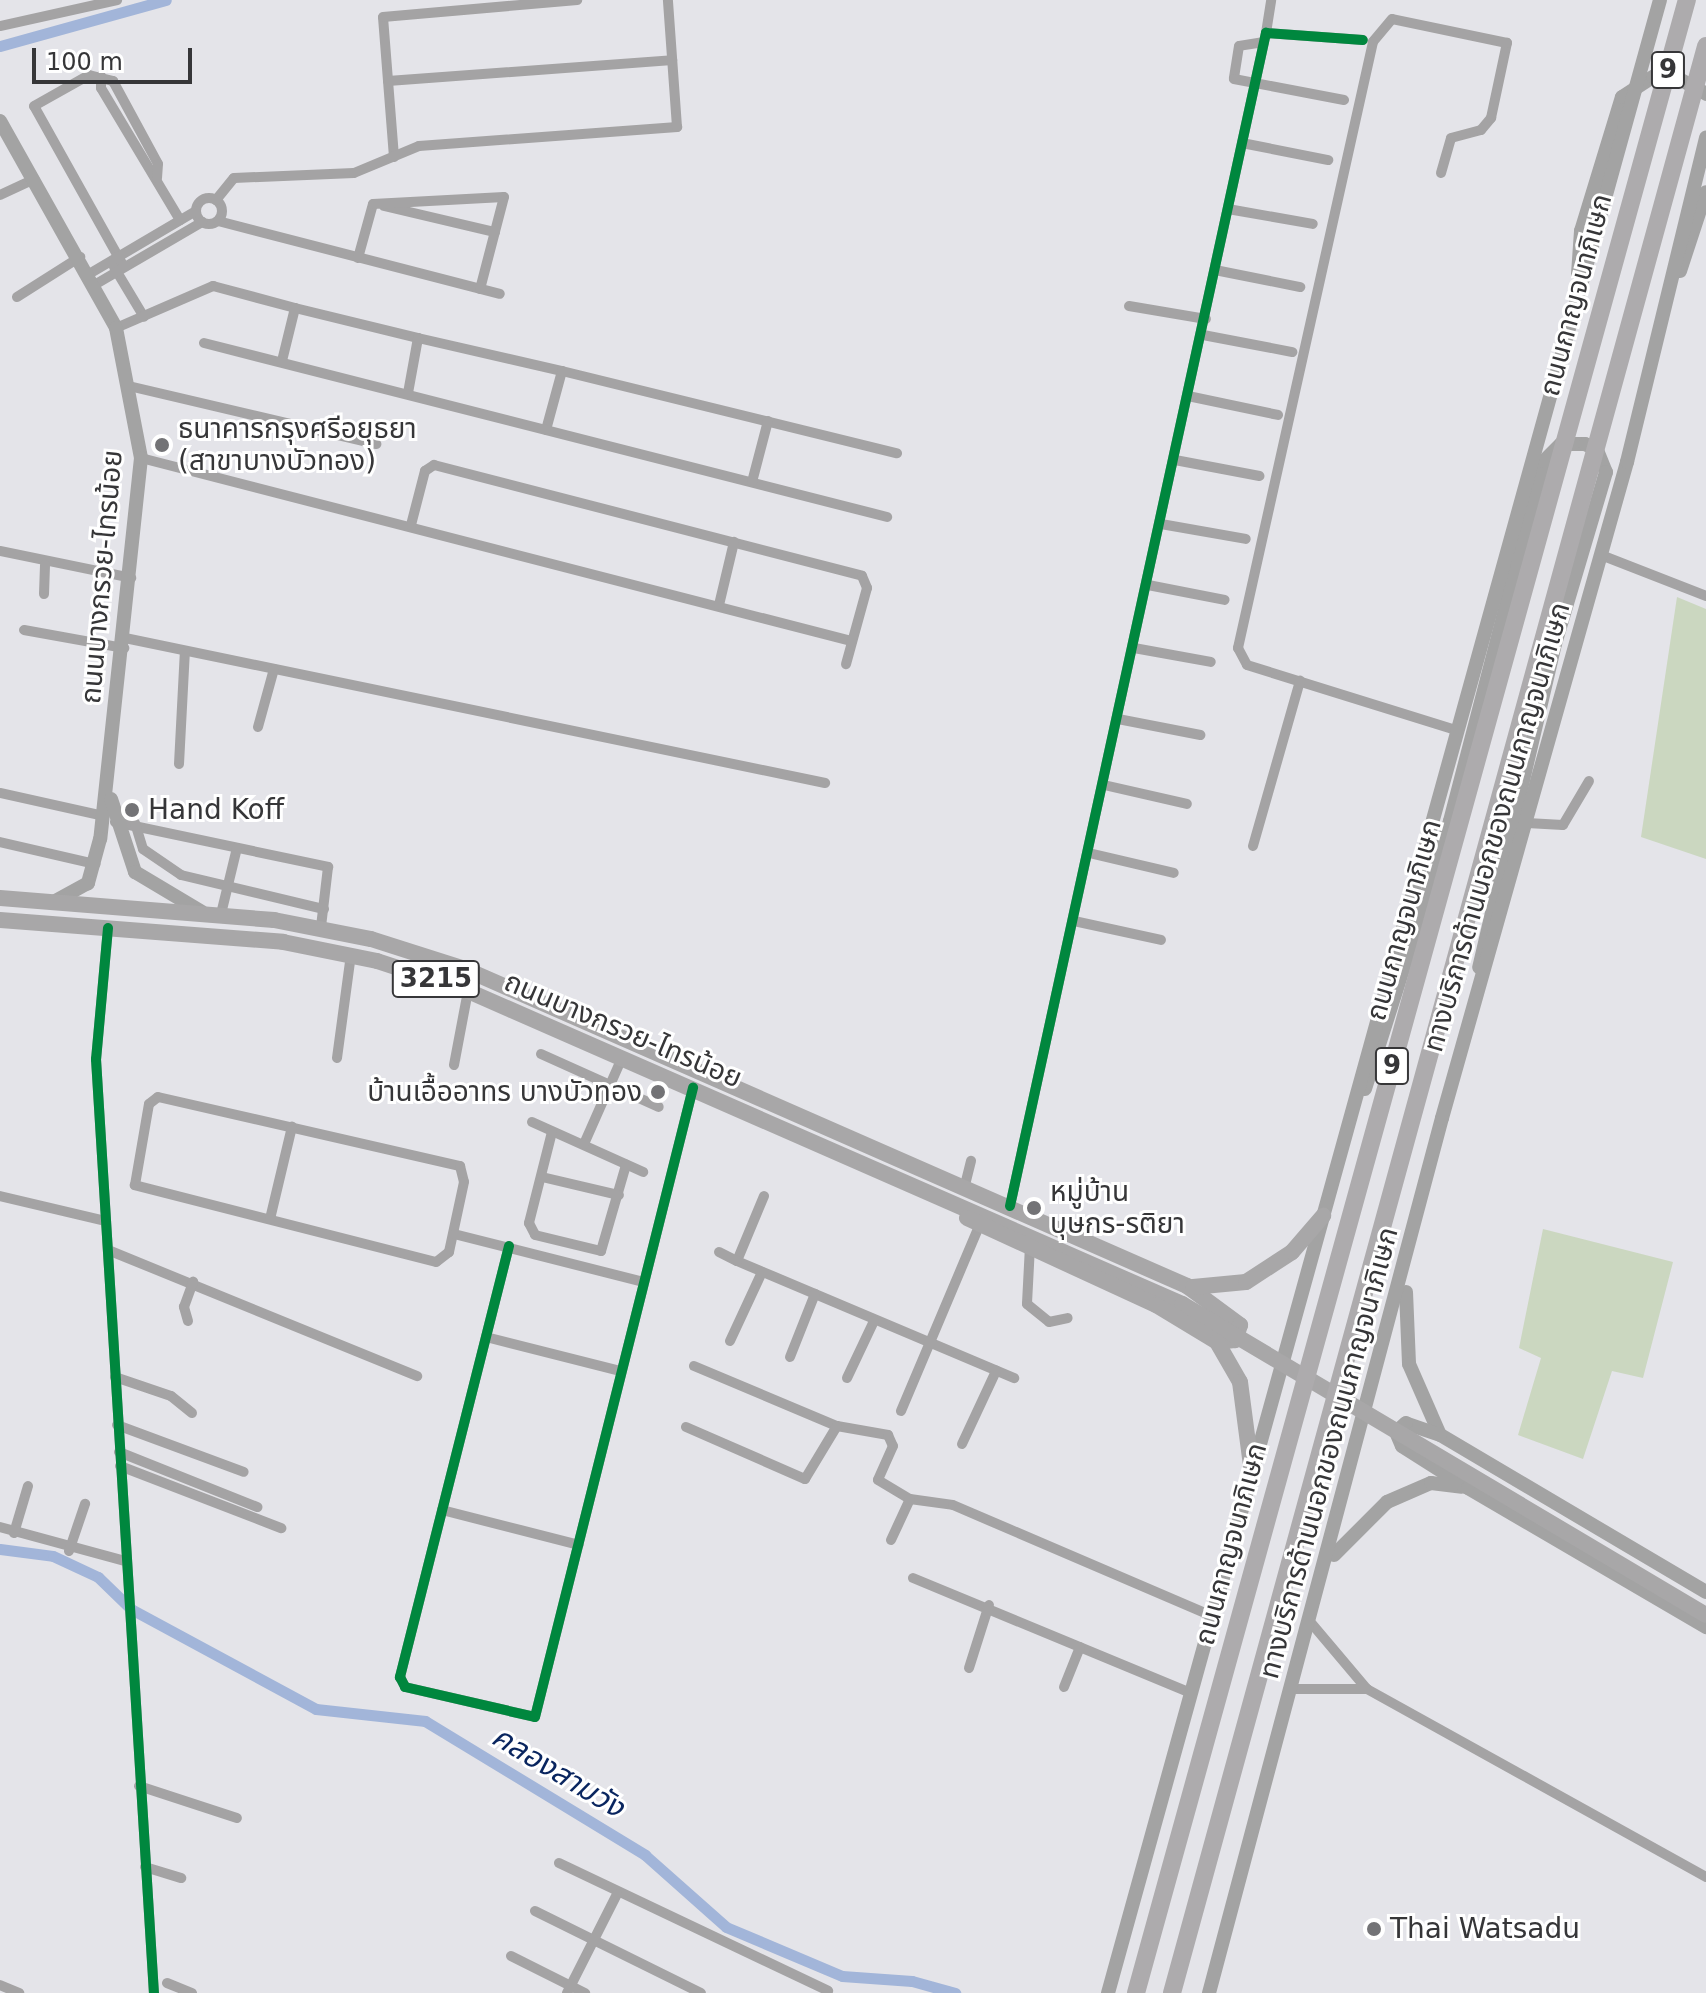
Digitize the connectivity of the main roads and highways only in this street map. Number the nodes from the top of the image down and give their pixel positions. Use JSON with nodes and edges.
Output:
{"nodes":[{"id":1,"x":1660,"y":0,"type":"edge"},
{"id":2,"x":1687,"y":0,"type":"edge"},
{"id":3,"x":1706,"y":46,"type":"edge"},
{"id":4,"x":1706,"y":94,"type":"edge"},
{"id":5,"x":0,"y":121,"type":"edge"},
{"id":6,"x":1706,"y":137,"type":"edge"},
{"id":7,"x":1706,"y":192,"type":"edge"},
{"id":8,"x":1668,"y":299,"type":"junction"},
{"id":9,"x":1575,"y":307,"type":"junction"},
{"id":10,"x":109,"y":819,"type":"junction"},
{"id":11,"x":0,"y":898,"type":"edge"},
{"id":12,"x":56,"y":901,"type":"junction"},
{"id":13,"x":202,"y":912,"type":"junction"},
{"id":14,"x":0,"y":920,"type":"edge"},
{"id":15,"x":1469,"y":1024,"type":"junction"},
{"id":16,"x":1357,"y":1107,"type":"junction"},
{"id":17,"x":849,"y":1137,"type":"junction"},
{"id":18,"x":841,"y":1154,"type":"junction"},
{"id":19,"x":1323,"y":1216,"type":"junction"},
{"id":20,"x":1014,"y":1217,"type":"junction"},
{"id":21,"x":1408,"y":1259,"type":"junction"},
{"id":22,"x":1187,"y":1286,"type":"junction"},
{"id":23,"x":1217,"y":1342,"type":"junction"},
{"id":24,"x":1440,"y":1435,"type":"junction"},
{"id":25,"x":1252,"y":1473,"type":"junction"},
{"id":26,"x":1468,"y":1488,"type":"junction"},
{"id":27,"x":1578,"y":1536,"type":"junction"},
{"id":28,"x":1327,"y":1566,"type":"junction"},
{"id":29,"x":1706,"y":1592,"type":"edge"},
{"id":30,"x":1706,"y":1606,"type":"edge"},
{"id":31,"x":1706,"y":1615,"type":"edge"},
{"id":32,"x":1706,"y":1627,"type":"edge"},
{"id":33,"x":1108,"y":1993,"type":"edge"},
{"id":34,"x":1136,"y":1993,"type":"edge"},
{"id":35,"x":1172,"y":1993,"type":"edge"},
{"id":36,"x":1209,"y":1993,"type":"edge"}],
"edges":[{"from":1,"to":9,"type":"main road"},
{"from":2,"to":34,"type":"highway","name":"ถนนกาญจนาภิเษก","number":"9"},
{"from":3,"to":35,"type":"highway","name":"ถนนกาญจนาภิเษก","number":"9"},
{"from":4,"to":9,"type":"main road"},
{"from":5,"to":10,"type":"main road","name":"ถนนบางกรวย-ไทรน้อย","number":"3215"},
{"from":6,"to":8,"type":"main road","name":"ทางบริการด้านนอกของถนนกาญจนาภิเษก"},
{"from":7,"to":8,"type":"main road"},
{"from":8,"to":15,"type":"main road","name":"ทางบริการด้านนอกของถนนกาญจนาภิเษก"},
{"from":9,"to":16,"type":"main road"},
{"from":10,"to":12,"type":"main road","name":"ถนนบางกรวย-ไทรน้อย","number":"3215"},
{"from":10,"to":13,"type":"main road","name":"ถนนบางกรวย-ไทรน้อย","number":"3215"},
{"from":11,"to":12,"type":"main road","name":"ถนนบางกรวย-ไทรน้อย","number":"3215"},
{"from":12,"to":13,"type":"main road","name":"ถนนบางกรวย-ไทรน้อย","number":"3215"},
{"from":13,"to":17,"type":"main road","name":"ถนนบางกรวย-ไทรน้อย","number":"3215"},
{"from":14,"to":18,"type":"main road","name":"ถนนบางกรวย-ไทรน้อย","number":"3215"},
{"from":15,"to":16,"type":"main road"},
{"from":15,"to":21,"type":"main road","name":"ทางบริการด้านนอกของถนนกาญจนาภิเษก"},
{"from":16,"to":19,"type":"main road"},
{"from":17,"to":20,"type":"main road"},
{"from":17,"to":20,"type":"main road"},
{"from":18,"to":20,"type":"main road"},
{"from":18,"to":23,"type":"main road"},
{"from":19,"to":22,"type":"main road"},
{"from":19,"to":25,"type":"main road"},
{"from":20,"to":22,"type":"main road"},
{"from":20,"to":27,"type":"main road"},
{"from":21,"to":24,"type":"main road"},
{"from":21,"to":28,"type":"main road","name":"ทางบริการด้านนอกของถนนกาญจนาภิเษก"},
{"from":22,"to":23,"type":"main road"},
{"from":23,"to":25,"type":"main road"},
{"from":24,"to":26,"type":"main road"},
{"from":24,"to":29,"type":"main road"},
{"from":25,"to":33,"type":"main road"},
{"from":26,"to":28,"type":"main road"},
{"from":26,"to":32,"type":"main road"},
{"from":27,"to":30,"type":"main road"},
{"from":27,"to":31,"type":"main road"},
{"from":28,"to":36,"type":"main road","name":"ทางบริการด้านนอกของถนนกาญจนาภิเษก"}]}
